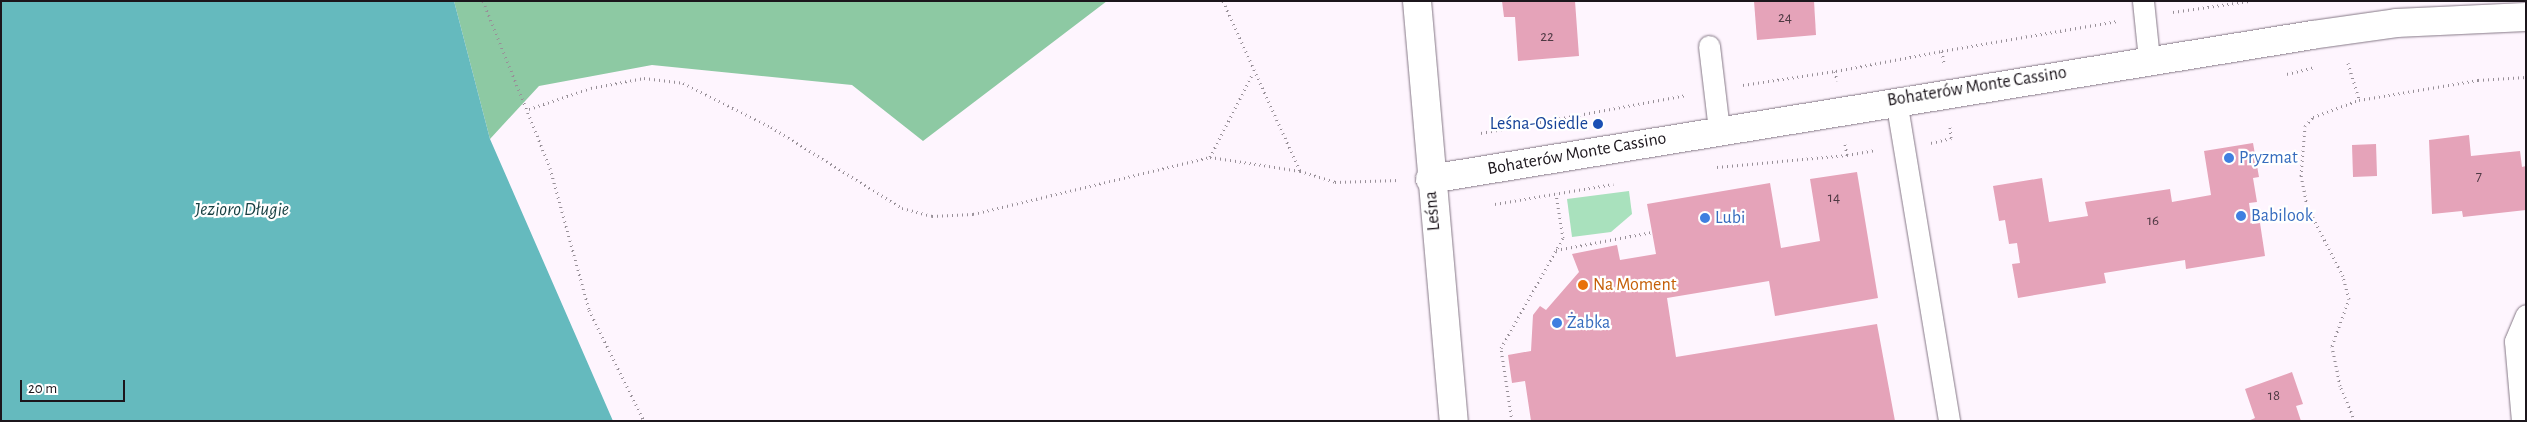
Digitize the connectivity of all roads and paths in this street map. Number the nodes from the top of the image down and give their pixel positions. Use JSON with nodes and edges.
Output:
{"nodes":[{"id":1,"x":483,"y":1,"type":"edge"},
{"id":2,"x":1223,"y":1,"type":"edge"},
{"id":3,"x":1417,"y":1,"type":"edge"},
{"id":4,"x":2249,"y":1,"type":"edge"},
{"id":5,"x":2144,"y":8,"type":"edge"},
{"id":6,"x":2526,"y":17,"type":"edge"},
{"id":7,"x":1709,"y":46,"type":"dead end"},
{"id":8,"x":1942,"y":51,"type":"dead end"},
{"id":9,"x":2148,"y":59,"type":"junction"},
{"id":10,"x":2340,"y":64,"type":"dead end"},
{"id":11,"x":2324,"y":68,"type":"dead end"},
{"id":12,"x":2315,"y":70,"type":"dead end"},
{"id":13,"x":1253,"y":75,"type":"junction"},
{"id":14,"x":2526,"y":77,"type":"edge"},
{"id":15,"x":1896,"y":100,"type":"junction"},
{"id":16,"x":2358,"y":100,"type":"junction"},
{"id":17,"x":529,"y":109,"type":"junction"},
{"id":18,"x":1719,"y":130,"type":"junction"},
{"id":19,"x":1210,"y":157,"type":"junction"},
{"id":20,"x":1300,"y":170,"type":"junction"},
{"id":21,"x":1430,"y":179,"type":"junction"},
{"id":22,"x":1402,"y":180,"type":"dead end"},
{"id":23,"x":1556,"y":194,"type":"dead end"},
{"id":24,"x":1652,"y":232,"type":"dead end"},
{"id":25,"x":1555,"y":250,"type":"junction"},
{"id":26,"x":2526,"y":315,"type":"edge"},
{"id":27,"x":644,"y":421,"type":"edge"},
{"id":28,"x":1454,"y":421,"type":"edge"},
{"id":29,"x":1512,"y":421,"type":"edge"},
{"id":30,"x":1949,"y":421,"type":"edge"},
{"id":31,"x":2355,"y":421,"type":"edge"},
{"id":32,"x":2522,"y":421,"type":"edge"}],
"edges":[{"from":1,"to":17,"type":"path"},
{"from":2,"to":13,"type":"path"},
{"from":3,"to":21,"type":"street","name":"Leśna"},
{"from":4,"to":5,"type":"path"},
{"from":5,"to":8,"type":"path"},
{"from":5,"to":9,"type":"lane"},
{"from":6,"to":9,"type":"street","name":"Bohaterów Monte Cassino"},
{"from":7,"to":18,"type":"lane"},
{"from":9,"to":15,"type":"street","name":"Bohaterów Monte Cassino"},
{"from":10,"to":16,"type":"path"},
{"from":11,"to":12,"type":"path"},
{"from":13,"to":19,"type":"path"},
{"from":13,"to":20,"type":"path"},
{"from":14,"to":16,"type":"path"},
{"from":15,"to":18,"type":"street","name":"Bohaterów Monte Cassino"},
{"from":15,"to":30,"type":"lane"},
{"from":16,"to":31,"type":"path"},
{"from":17,"to":19,"type":"path"},
{"from":17,"to":27,"type":"path"},
{"from":18,"to":21,"type":"street","name":"Bohaterów Monte Cassino"},
{"from":19,"to":20,"type":"path"},
{"from":20,"to":22,"type":"path"},
{"from":21,"to":28,"type":"street","name":"Leśna"},
{"from":23,"to":25,"type":"path"},
{"from":24,"to":25,"type":"path"},
{"from":25,"to":29,"type":"path"},
{"from":26,"to":32,"type":"lane"}]}
